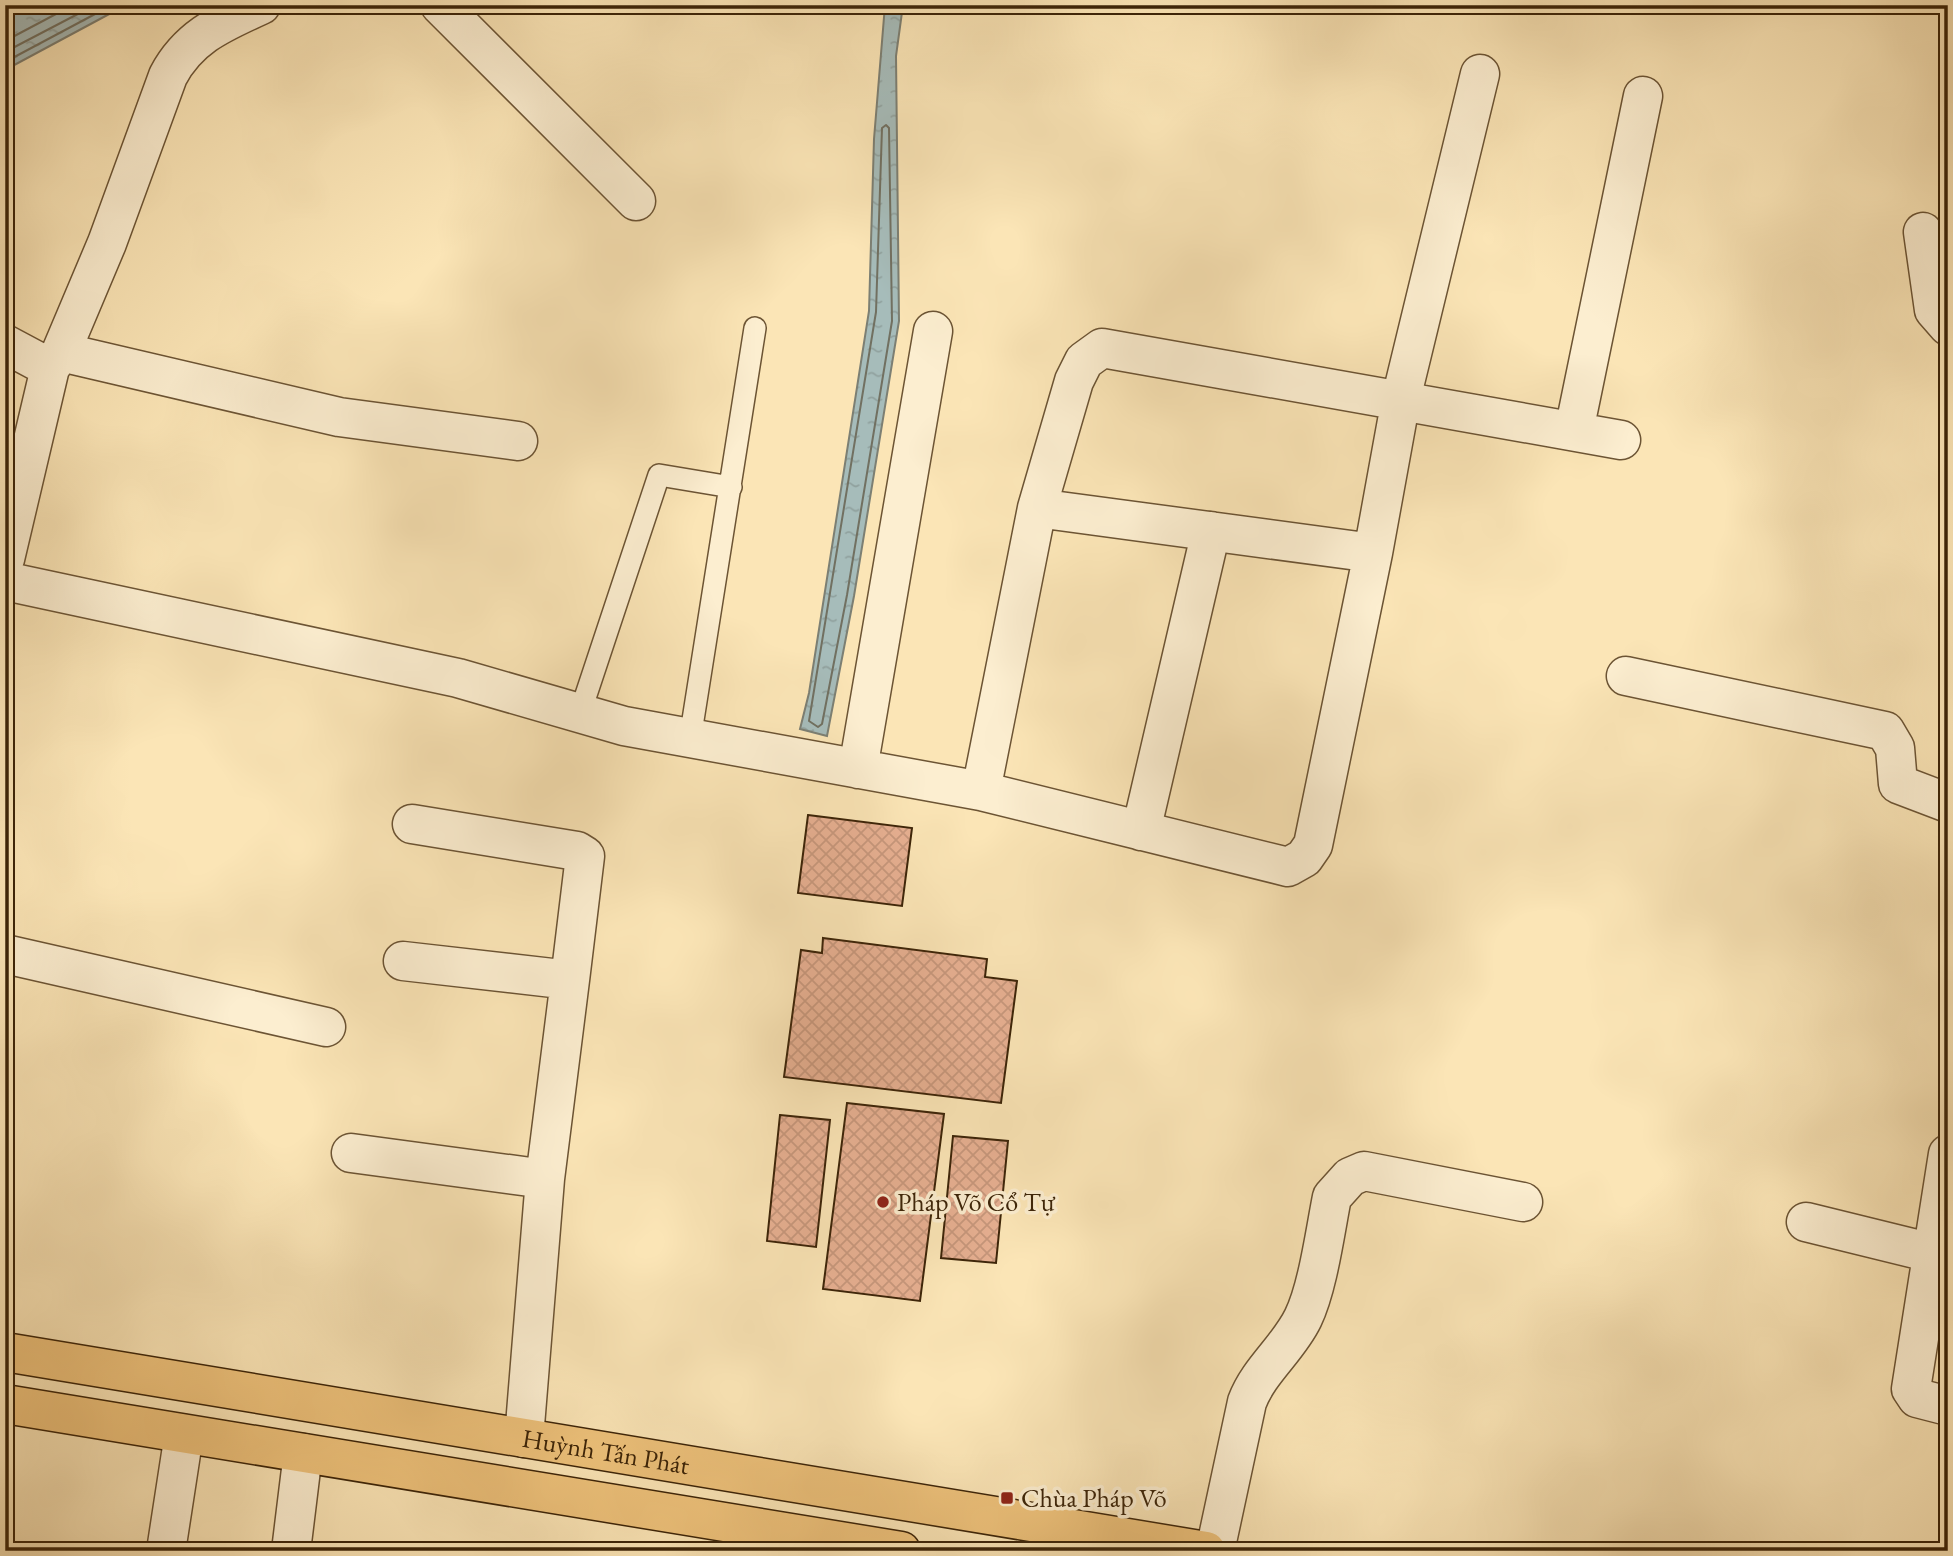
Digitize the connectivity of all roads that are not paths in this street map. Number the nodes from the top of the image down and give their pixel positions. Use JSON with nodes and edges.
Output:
{"nodes":[{"id":1,"x":261,"y":5,"type":"edge"},
{"id":2,"x":440,"y":5,"type":"edge"},
{"id":3,"x":1480,"y":74,"type":"dead end"},
{"id":4,"x":1643,"y":96,"type":"dead end"},
{"id":5,"x":635,"y":201,"type":"dead end"},
{"id":6,"x":1923,"y":232,"type":"dead end"},
{"id":7,"x":1948,"y":326,"type":"edge"},
{"id":8,"x":755,"y":328,"type":"dead end"},
{"id":9,"x":933,"y":331,"type":"dead end"},
{"id":10,"x":5,"y":344,"type":"edge"},
{"id":11,"x":55,"y":360,"type":"junction"},
{"id":12,"x":1401,"y":398,"type":"junction"},
{"id":13,"x":1574,"y":431,"type":"junction"},
{"id":14,"x":1620,"y":440,"type":"dead end"},
{"id":15,"x":518,"y":441,"type":"dead end"},
{"id":16,"x":731,"y":487,"type":"junction"},
{"id":17,"x":1037,"y":508,"type":"junction"},
{"id":18,"x":1211,"y":531,"type":"junction"},
{"id":19,"x":1373,"y":553,"type":"junction"},
{"id":20,"x":5,"y":559,"type":"edge"},
{"id":21,"x":5,"y":581,"type":"edge"},
{"id":22,"x":1626,"y":676,"type":"dead end"},
{"id":23,"x":580,"y":713,"type":"junction"},
{"id":24,"x":691,"y":739,"type":"junction"},
{"id":25,"x":858,"y":769,"type":"junction"},
{"id":26,"x":981,"y":791,"type":"junction"},
{"id":27,"x":1948,"y":803,"type":"edge"},
{"id":28,"x":412,"y":824,"type":"dead end"},
{"id":29,"x":1141,"y":831,"type":"junction"},
{"id":30,"x":5,"y":954,"type":"edge"},
{"id":31,"x":403,"y":961,"type":"dead end"},
{"id":32,"x":570,"y":980,"type":"junction"},
{"id":33,"x":326,"y":1027,"type":"dead end"},
{"id":34,"x":351,"y":1153,"type":"dead end"},
{"id":35,"x":1948,"y":1154,"type":"edge"},
{"id":36,"x":545,"y":1179,"type":"junction"},
{"id":37,"x":1523,"y":1202,"type":"dead end"},
{"id":38,"x":1806,"y":1222,"type":"dead end"},
{"id":39,"x":1932,"y":1253,"type":"junction"},
{"id":40,"x":5,"y":1352,"type":"edge"},
{"id":41,"x":5,"y":1404,"type":"edge"},
{"id":42,"x":1948,"y":1406,"type":"edge"},
{"id":43,"x":184,"y":1434,"type":"junction"},
{"id":44,"x":524,"y":1438,"type":"junction"},
{"id":45,"x":303,"y":1453,"type":"junction"},
{"id":46,"x":899,"y":1500,"type":"junction"},
{"id":47,"x":895,"y":1550,"type":"edge"},
{"id":48,"x":166,"y":1551,"type":"edge"},
{"id":49,"x":291,"y":1551,"type":"edge"},
{"id":50,"x":1206,"y":1551,"type":"edge"},
{"id":51,"x":1215,"y":1551,"type":"edge"}],
"edges":[{"from":1,"to":11,"type":"street"},
{"from":2,"to":5,"type":"street"},
{"from":3,"to":12,"type":"street"},
{"from":4,"to":13,"type":"street"},
{"from":6,"to":7,"type":"street"},
{"from":8,"to":16,"type":"lane"},
{"from":9,"to":25,"type":"street"},
{"from":10,"to":11,"type":"street"},
{"from":11,"to":15,"type":"street"},
{"from":11,"to":20,"type":"street"},
{"from":12,"to":13,"type":"street"},
{"from":12,"to":17,"type":"street"},
{"from":12,"to":19,"type":"street"},
{"from":13,"to":14,"type":"street"},
{"from":16,"to":23,"type":"lane"},
{"from":16,"to":24,"type":"lane"},
{"from":17,"to":18,"type":"street"},
{"from":17,"to":26,"type":"street"},
{"from":18,"to":19,"type":"street"},
{"from":18,"to":29,"type":"street"},
{"from":19,"to":29,"type":"street"},
{"from":21,"to":23,"type":"street"},
{"from":22,"to":27,"type":"street"},
{"from":23,"to":24,"type":"street"},
{"from":24,"to":25,"type":"street"},
{"from":25,"to":26,"type":"street"},
{"from":26,"to":29,"type":"street"},
{"from":28,"to":32,"type":"street"},
{"from":30,"to":33,"type":"street"},
{"from":31,"to":32,"type":"street"},
{"from":32,"to":36,"type":"street"},
{"from":34,"to":36,"type":"street"},
{"from":35,"to":39,"type":"street"},
{"from":36,"to":44,"type":"street"},
{"from":37,"to":51,"type":"street"},
{"from":38,"to":39,"type":"street"},
{"from":39,"to":42,"type":"street"},
{"from":40,"to":44,"type":"main road","name":"Huỳnh Tấn Phát"},
{"from":41,"to":43,"type":"main road","name":"Huỳnh Tấn Phát"},
{"from":43,"to":45,"type":"main road","name":"Huỳnh Tấn Phát"},
{"from":43,"to":48,"type":"street"},
{"from":44,"to":46,"type":"main road","name":"Huỳnh Tấn Phát"},
{"from":45,"to":47,"type":"main road","name":"Huỳnh Tấn Phát"},
{"from":45,"to":49,"type":"street"},
{"from":46,"to":47,"type":"main road"},
{"from":46,"to":50,"type":"main road","name":"Huỳnh Tấn Phát"}]}
